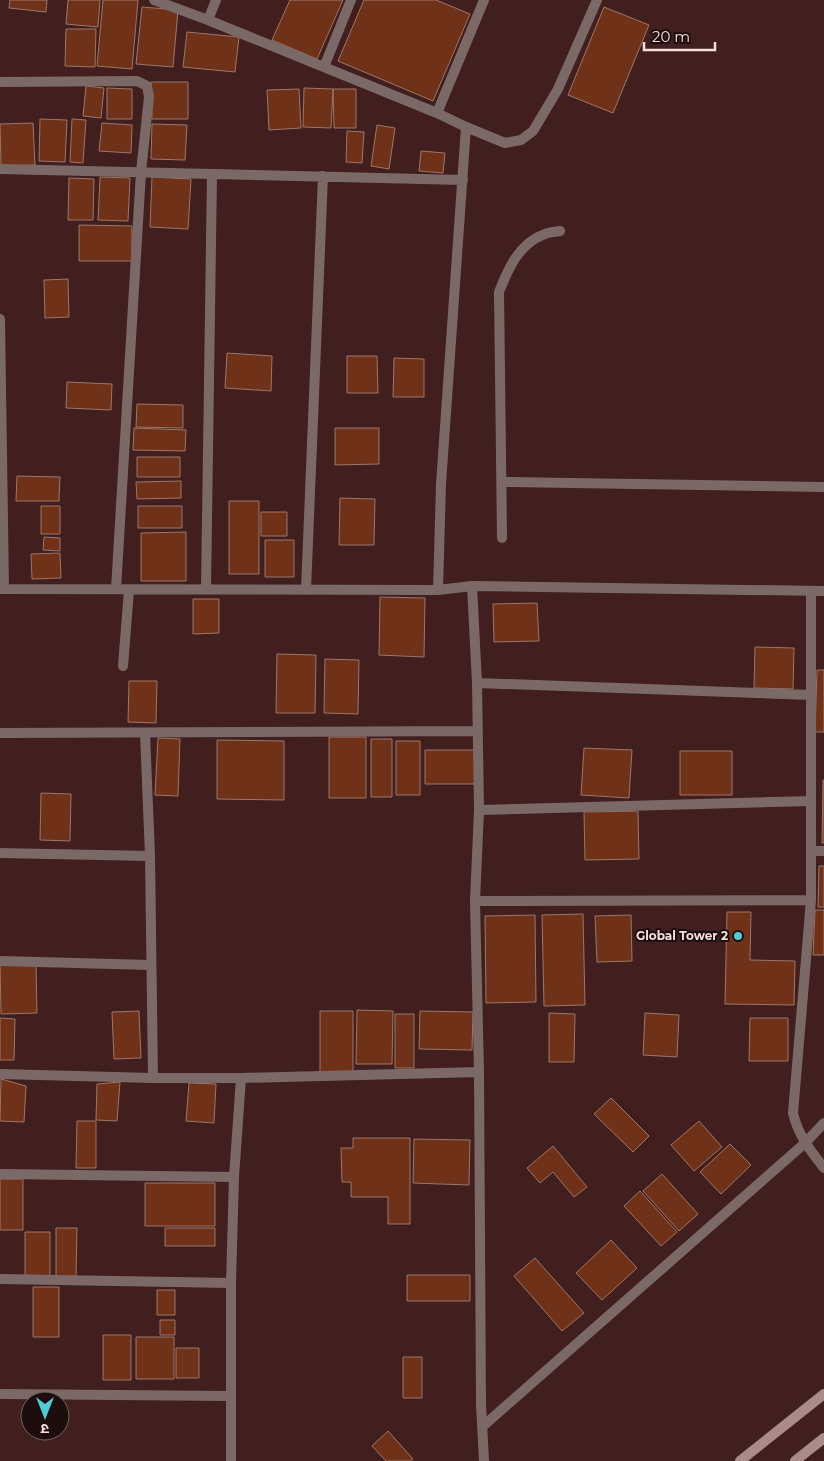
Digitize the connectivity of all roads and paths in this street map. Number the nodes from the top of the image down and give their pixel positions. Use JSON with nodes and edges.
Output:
{"nodes":[{"id":1,"x":154,"y":0,"type":"edge"},
{"id":2,"x":216,"y":0,"type":"edge"},
{"id":3,"x":351,"y":0,"type":"edge"},
{"id":4,"x":484,"y":0,"type":"edge"},
{"id":5,"x":597,"y":0,"type":"edge"},
{"id":6,"x":208,"y":20,"type":"junction"},
{"id":7,"x":324,"y":67,"type":"junction"},
{"id":8,"x":0,"y":82,"type":"edge"},
{"id":9,"x":437,"y":113,"type":"junction"},
{"id":10,"x":466,"y":127,"type":"junction"},
{"id":11,"x":0,"y":169,"type":"edge"},
{"id":12,"x":140,"y":172,"type":"junction"},
{"id":13,"x":212,"y":174,"type":"junction"},
{"id":14,"x":323,"y":176,"type":"junction"},
{"id":15,"x":463,"y":180,"type":"junction"},
{"id":16,"x":560,"y":232,"type":"dead end"},
{"id":17,"x":0,"y":319,"type":"edge"},
{"id":18,"x":502,"y":482,"type":"junction"},
{"id":19,"x":824,"y":487,"type":"edge"},
{"id":20,"x":502,"y":538,"type":"dead end"},
{"id":21,"x":472,"y":586,"type":"junction"},
{"id":22,"x":2,"y":589,"type":"edge"},
{"id":23,"x":116,"y":589,"type":"junction"},
{"id":24,"x":206,"y":589,"type":"junction"},
{"id":25,"x":129,"y":590,"type":"junction"},
{"id":26,"x":306,"y":590,"type":"junction"},
{"id":27,"x":438,"y":590,"type":"junction"},
{"id":28,"x":811,"y":591,"type":"junction"},
{"id":29,"x":824,"y":592,"type":"edge"},
{"id":30,"x":123,"y":666,"type":"dead end"},
{"id":31,"x":477,"y":683,"type":"junction"},
{"id":32,"x":811,"y":695,"type":"junction"},
{"id":33,"x":477,"y":731,"type":"junction"},
{"id":34,"x":0,"y":733,"type":"edge"},
{"id":35,"x":145,"y":733,"type":"junction"},
{"id":36,"x":811,"y":801,"type":"junction"},
{"id":37,"x":479,"y":810,"type":"junction"},
{"id":38,"x":811,"y":851,"type":"junction"},
{"id":39,"x":824,"y":852,"type":"edge"},
{"id":40,"x":0,"y":853,"type":"edge"},
{"id":41,"x":150,"y":856,"type":"junction"},
{"id":42,"x":811,"y":900,"type":"junction"},
{"id":43,"x":475,"y":901,"type":"junction"},
{"id":44,"x":0,"y":961,"type":"edge"},
{"id":45,"x":151,"y":965,"type":"junction"},
{"id":46,"x":480,"y":1072,"type":"junction"},
{"id":47,"x":0,"y":1074,"type":"edge"},
{"id":48,"x":153,"y":1078,"type":"junction"},
{"id":49,"x":241,"y":1078,"type":"junction"},
{"id":50,"x":824,"y":1123,"type":"edge"},
{"id":51,"x":805,"y":1143,"type":"junction"},
{"id":52,"x":824,"y":1168,"type":"edge"},
{"id":53,"x":0,"y":1174,"type":"edge"},
{"id":54,"x":234,"y":1177,"type":"junction"},
{"id":55,"x":0,"y":1279,"type":"edge"},
{"id":56,"x":231,"y":1283,"type":"junction"},
{"id":57,"x":0,"y":1394,"type":"edge"},
{"id":58,"x":824,"y":1394,"type":"edge"},
{"id":59,"x":230,"y":1396,"type":"junction"},
{"id":60,"x":482,"y":1427,"type":"junction"},
{"id":61,"x":824,"y":1438,"type":"edge"},
{"id":62,"x":231,"y":1461,"type":"edge"},
{"id":63,"x":484,"y":1461,"type":"edge"},
{"id":64,"x":740,"y":1461,"type":"edge"},
{"id":65,"x":795,"y":1461,"type":"edge"}],
"edges":[{"from":1,"to":6,"type":"street"},
{"from":2,"to":6,"type":"street"},
{"from":3,"to":7,"type":"street"},
{"from":4,"to":9,"type":"street"},
{"from":5,"to":10,"type":"street"},
{"from":6,"to":7,"type":"street"},
{"from":7,"to":9,"type":"street"},
{"from":8,"to":12,"type":"street"},
{"from":9,"to":10,"type":"street"},
{"from":10,"to":15,"type":"street"},
{"from":11,"to":12,"type":"street"},
{"from":12,"to":13,"type":"street"},
{"from":12,"to":23,"type":"street"},
{"from":13,"to":14,"type":"street"},
{"from":13,"to":24,"type":"street"},
{"from":14,"to":15,"type":"street"},
{"from":14,"to":26,"type":"street"},
{"from":15,"to":27,"type":"street"},
{"from":16,"to":18,"type":"street"},
{"from":17,"to":22,"type":"street"},
{"from":18,"to":19,"type":"street"},
{"from":18,"to":20,"type":"street"},
{"from":21,"to":27,"type":"street"},
{"from":21,"to":28,"type":"street"},
{"from":21,"to":31,"type":"street"},
{"from":22,"to":23,"type":"street"},
{"from":23,"to":25,"type":"street"},
{"from":24,"to":25,"type":"street"},
{"from":24,"to":26,"type":"street"},
{"from":25,"to":30,"type":"street"},
{"from":26,"to":27,"type":"street"},
{"from":28,"to":29,"type":"street"},
{"from":28,"to":32,"type":"street"},
{"from":31,"to":32,"type":"street"},
{"from":31,"to":33,"type":"street"},
{"from":32,"to":36,"type":"street"},
{"from":33,"to":35,"type":"street"},
{"from":33,"to":37,"type":"street"},
{"from":34,"to":35,"type":"street"},
{"from":35,"to":41,"type":"street"},
{"from":36,"to":37,"type":"street"},
{"from":36,"to":38,"type":"street"},
{"from":37,"to":43,"type":"street"},
{"from":38,"to":39,"type":"street"},
{"from":38,"to":42,"type":"street"},
{"from":40,"to":41,"type":"street"},
{"from":41,"to":45,"type":"street"},
{"from":42,"to":43,"type":"street"},
{"from":42,"to":51,"type":"street"},
{"from":43,"to":46,"type":"street"},
{"from":44,"to":45,"type":"street"},
{"from":45,"to":48,"type":"street"},
{"from":46,"to":49,"type":"street"},
{"from":46,"to":60,"type":"street"},
{"from":47,"to":48,"type":"street"},
{"from":48,"to":49,"type":"street"},
{"from":49,"to":54,"type":"street"},
{"from":50,"to":51,"type":"street"},
{"from":51,"to":52,"type":"street"},
{"from":51,"to":60,"type":"street"},
{"from":53,"to":54,"type":"street"},
{"from":54,"to":56,"type":"street"},
{"from":55,"to":56,"type":"street"},
{"from":56,"to":59,"type":"street"},
{"from":57,"to":59,"type":"street"},
{"from":58,"to":64,"type":"main road"},
{"from":59,"to":62,"type":"street"},
{"from":60,"to":63,"type":"street"},
{"from":61,"to":65,"type":"main road"}]}
